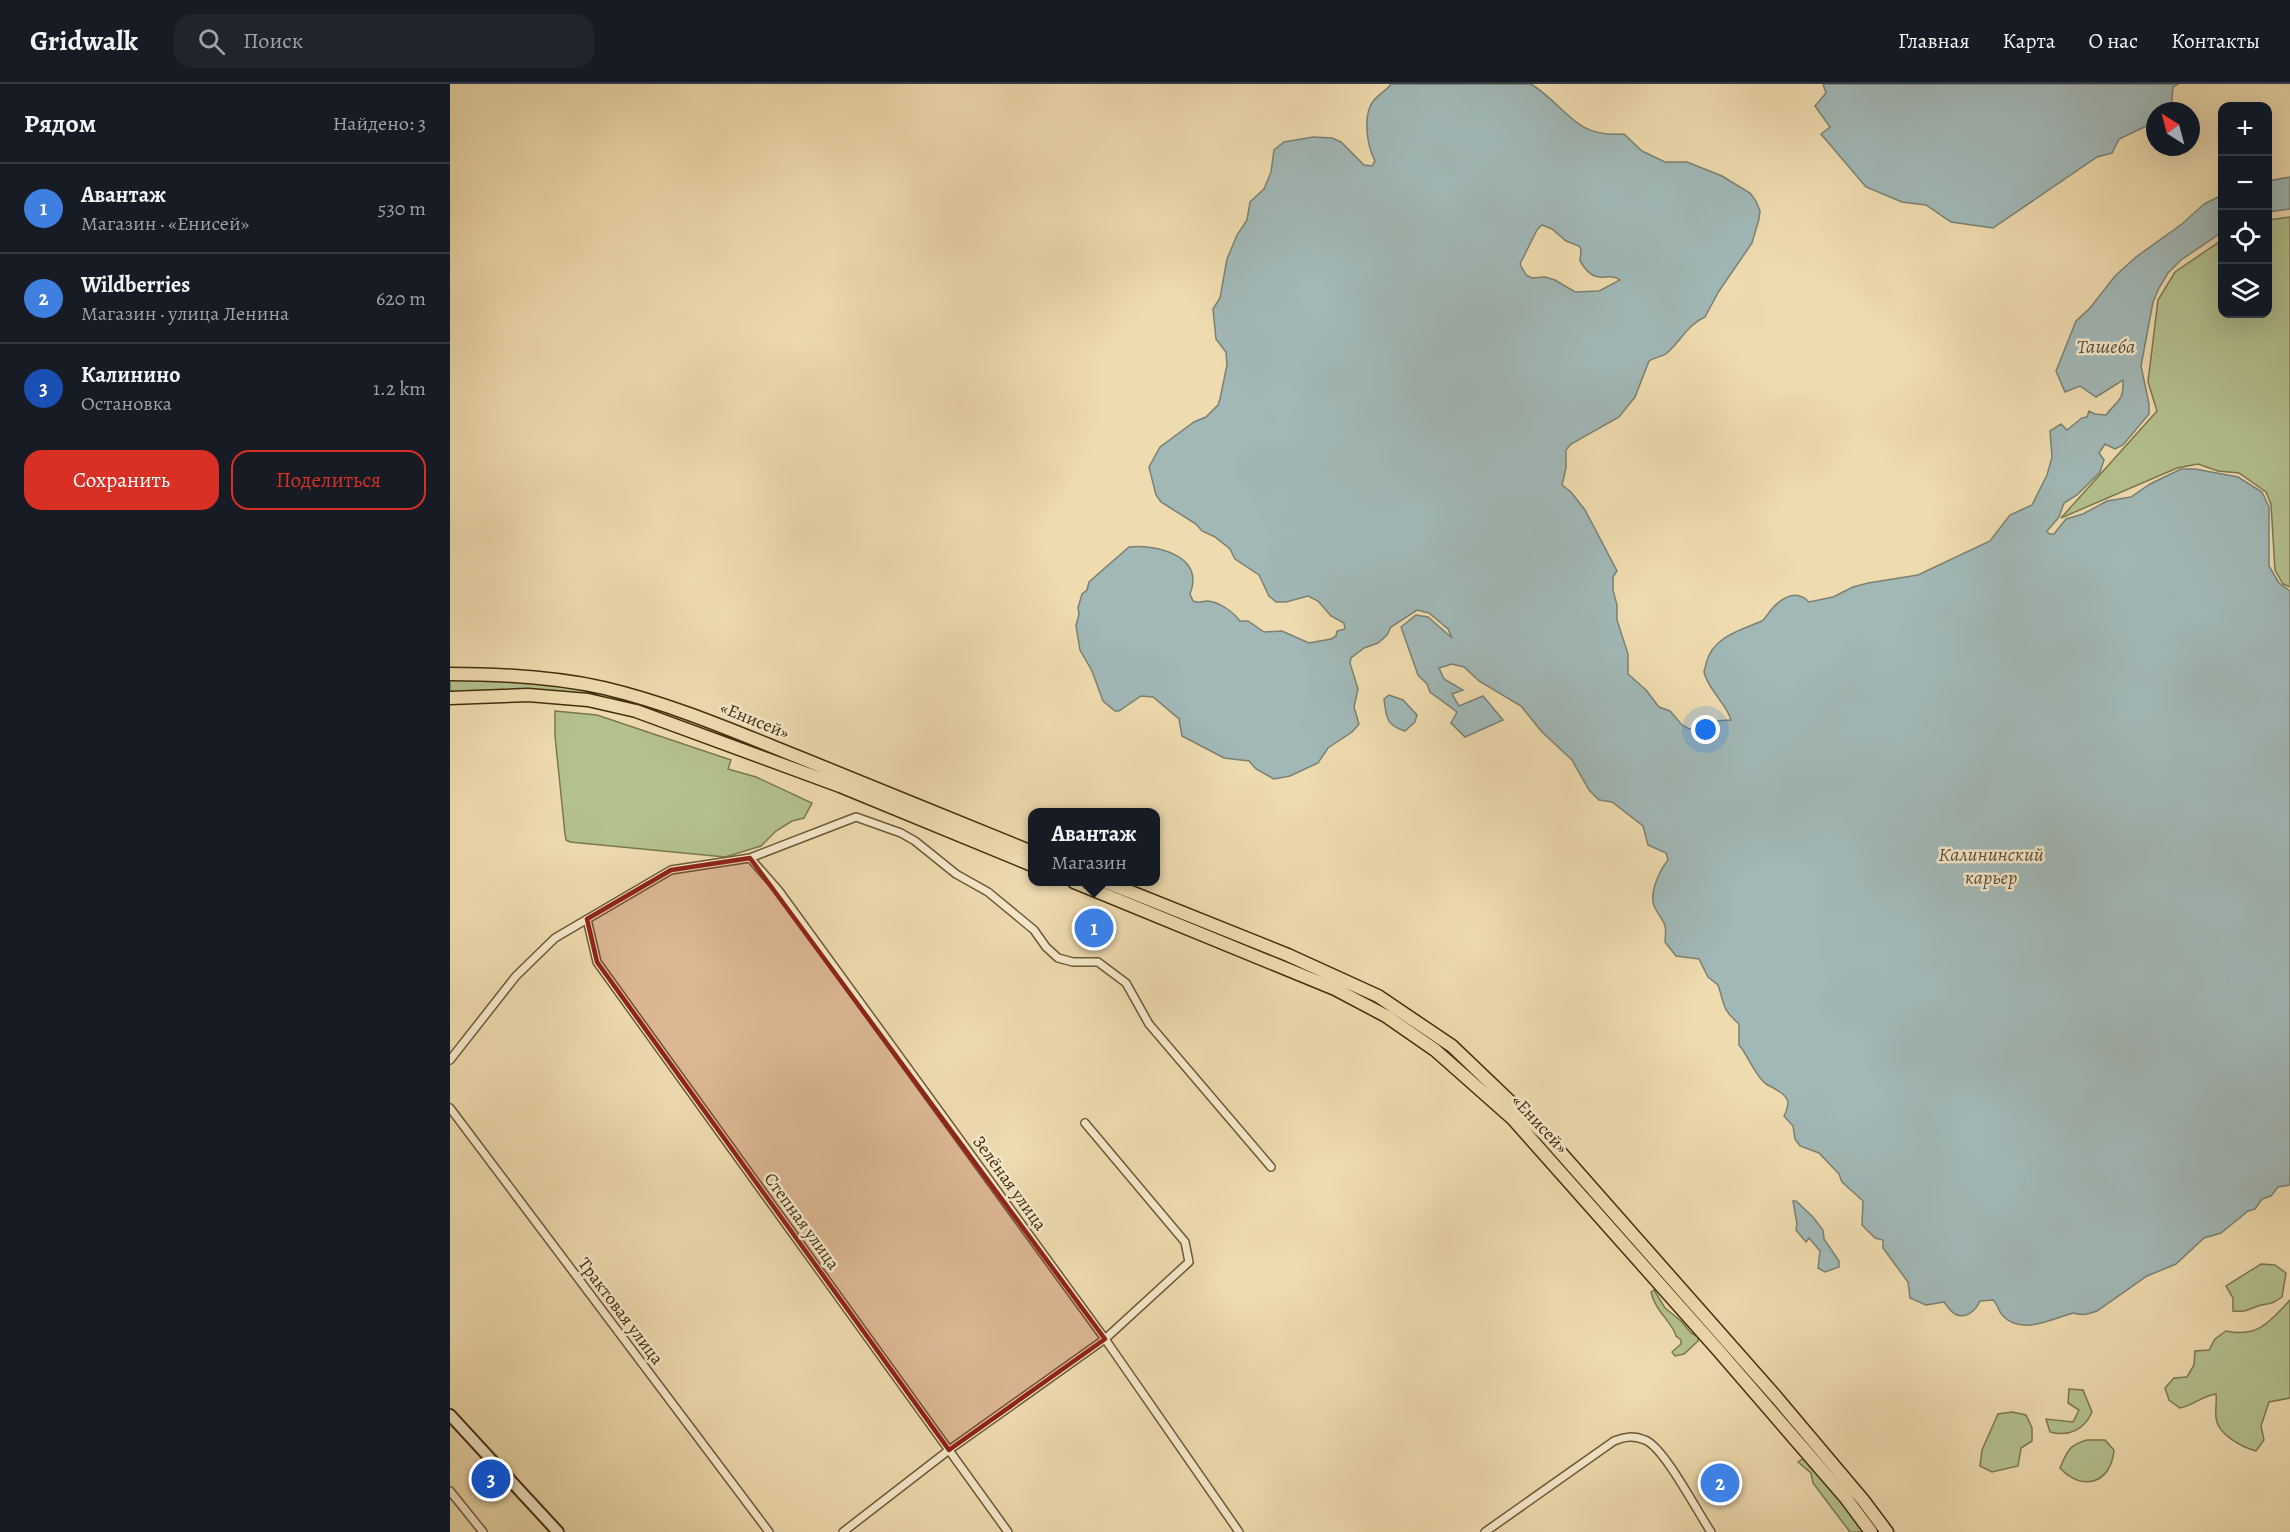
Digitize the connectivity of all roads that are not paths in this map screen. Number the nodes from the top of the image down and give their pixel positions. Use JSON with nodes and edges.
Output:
{"nodes":[{"id":1,"x":450,"y":674,"type":"edge"},
{"id":2,"x":450,"y":698,"type":"edge"},
{"id":3,"x":1028,"y":850,"type":"edge"},
{"id":4,"x":750,"y":858,"type":"junction"},
{"id":5,"x":1028,"y":863,"type":"edge"},
{"id":6,"x":1084,"y":886,"type":"edge"},
{"id":7,"x":1116,"y":886,"type":"edge"},
{"id":8,"x":587,"y":920,"type":"junction"},
{"id":9,"x":450,"y":1060,"type":"edge"},
{"id":10,"x":450,"y":1108,"type":"edge"},
{"id":11,"x":1085,"y":1123,"type":"dead end"},
{"id":12,"x":1271,"y":1167,"type":"dead end"},
{"id":13,"x":1105,"y":1339,"type":"junction"},
{"id":14,"x":450,"y":1415,"type":"edge"},
{"id":15,"x":949,"y":1450,"type":"junction"},
{"id":16,"x":450,"y":1491,"type":"edge"},
{"id":17,"x":483,"y":1532,"type":"edge"},
{"id":18,"x":558,"y":1532,"type":"edge"},
{"id":19,"x":769,"y":1532,"type":"edge"},
{"id":20,"x":843,"y":1532,"type":"edge"},
{"id":21,"x":1008,"y":1532,"type":"edge"},
{"id":22,"x":1239,"y":1532,"type":"edge"},
{"id":23,"x":1485,"y":1532,"type":"edge"},
{"id":24,"x":1711,"y":1532,"type":"edge"},
{"id":25,"x":1871,"y":1532,"type":"edge"},
{"id":26,"x":1887,"y":1532,"type":"edge"}],
"edges":[{"from":1,"to":3,"type":"highway","name":"«Енисей»"},
{"from":2,"to":5,"type":"highway","name":"«Енисей»"},
{"from":4,"to":8,"type":"street"},
{"from":4,"to":12,"type":"street"},
{"from":4,"to":13,"type":"street","name":"Зелёная улица"},
{"from":6,"to":25,"type":"highway","name":"«Енисей»"},
{"from":7,"to":26,"type":"highway","name":"«Енисей»"},
{"from":8,"to":9,"type":"street"},
{"from":8,"to":15,"type":"street","name":"Степная улица"},
{"from":10,"to":19,"type":"street","name":"Трактовая улица"},
{"from":11,"to":13,"type":"street"},
{"from":13,"to":15,"type":"street"},
{"from":13,"to":22,"type":"street","name":"Зелёная улица"},
{"from":14,"to":18,"type":"main road"},
{"from":15,"to":20,"type":"street"},
{"from":15,"to":21,"type":"street","name":"Степная улица"},
{"from":16,"to":17,"type":"street"},
{"from":23,"to":24,"type":"street"}]}
